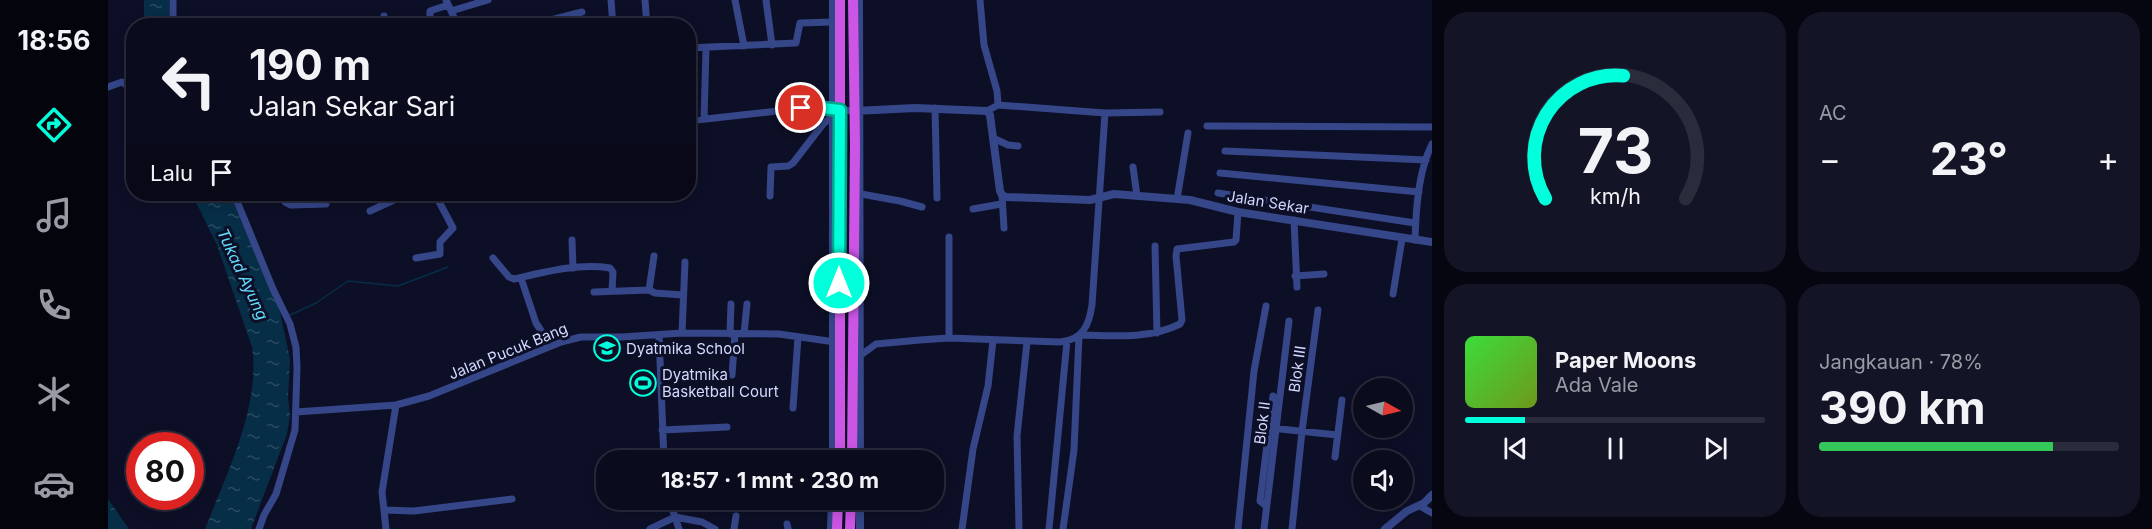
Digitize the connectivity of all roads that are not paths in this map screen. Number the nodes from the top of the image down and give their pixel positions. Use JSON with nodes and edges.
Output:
{"nodes":[{"id":1,"x":173,"y":0,"type":"edge"},
{"id":2,"x":488,"y":0,"type":"edge"},
{"id":3,"x":612,"y":0,"type":"edge"},
{"id":4,"x":645,"y":0,"type":"edge"},
{"id":5,"x":735,"y":0,"type":"edge"},
{"id":6,"x":766,"y":0,"type":"edge"},
{"id":7,"x":833,"y":0,"type":"edge"},
{"id":8,"x":840,"y":0,"type":"edge"},
{"id":9,"x":853,"y":0,"type":"edge"},
{"id":10,"x":859,"y":0,"type":"edge"},
{"id":11,"x":980,"y":0,"type":"edge"},
{"id":12,"x":448,"y":5,"type":"edge"},
{"id":13,"x":582,"y":12,"type":"dead end"},
{"id":14,"x":173,"y":18,"type":"edge"},
{"id":15,"x":429,"y":18,"type":"edge"},
{"id":16,"x":559,"y":18,"type":"edge"},
{"id":17,"x":613,"y":18,"type":"edge"},
{"id":18,"x":646,"y":18,"type":"edge"},
{"id":19,"x":833,"y":22,"type":"junction"},
{"id":20,"x":772,"y":45,"type":"junction"},
{"id":21,"x":744,"y":46,"type":"junction"},
{"id":22,"x":696,"y":48,"type":"edge"},
{"id":23,"x":706,"y":48,"type":"junction"},
{"id":24,"x":126,"y":85,"type":"edge"},
{"id":25,"x":108,"y":87,"type":"edge"},
{"id":26,"x":998,"y":105,"type":"junction"},
{"id":27,"x":935,"y":108,"type":"junction"},
{"id":28,"x":857,"y":111,"type":"junction"},
{"id":29,"x":987,"y":111,"type":"junction"},
{"id":30,"x":835,"y":112,"type":"junction"},
{"id":31,"x":1160,"y":112,"type":"dead end"},
{"id":32,"x":1105,"y":113,"type":"junction"},
{"id":33,"x":704,"y":119,"type":"junction"},
{"id":34,"x":696,"y":120,"type":"edge"},
{"id":35,"x":1207,"y":126,"type":"dead end"},
{"id":36,"x":1432,"y":127,"type":"edge"},
{"id":37,"x":1188,"y":133,"type":"dead end"},
{"id":38,"x":993,"y":138,"type":"junction"},
{"id":39,"x":1432,"y":144,"type":"edge"},
{"id":40,"x":1018,"y":146,"type":"dead end"},
{"id":41,"x":1225,"y":151,"type":"dead end"},
{"id":42,"x":1426,"y":160,"type":"junction"},
{"id":43,"x":1133,"y":167,"type":"dead end"},
{"id":44,"x":1220,"y":173,"type":"dead end"},
{"id":45,"x":1419,"y":192,"type":"junction"},
{"id":46,"x":1218,"y":193,"type":"dead end"},
{"id":47,"x":861,"y":194,"type":"junction"},
{"id":48,"x":770,"y":196,"type":"dead end"},
{"id":49,"x":1137,"y":196,"type":"junction"},
{"id":50,"x":1100,"y":197,"type":"junction"},
{"id":51,"x":937,"y":198,"type":"dead end"},
{"id":52,"x":1002,"y":199,"type":"junction"},
{"id":53,"x":1178,"y":199,"type":"junction"},
{"id":54,"x":237,"y":201,"type":"edge"},
{"id":55,"x":284,"y":201,"type":"edge"},
{"id":56,"x":392,"y":201,"type":"edge"},
{"id":57,"x":439,"y":201,"type":"edge"},
{"id":58,"x":326,"y":204,"type":"dead end"},
{"id":59,"x":922,"y":207,"type":"dead end"},
{"id":60,"x":973,"y":209,"type":"dead end"},
{"id":61,"x":370,"y":211,"type":"dead end"},
{"id":62,"x":1238,"y":212,"type":"junction"},
{"id":63,"x":1294,"y":220,"type":"junction"},
{"id":64,"x":1415,"y":223,"type":"junction"},
{"id":65,"x":1004,"y":228,"type":"dead end"},
{"id":66,"x":949,"y":237,"type":"dead end"},
{"id":67,"x":1402,"y":239,"type":"junction"},
{"id":68,"x":572,"y":240,"type":"dead end"},
{"id":69,"x":1415,"y":240,"type":"junction"},
{"id":70,"x":1432,"y":242,"type":"edge"},
{"id":71,"x":1155,"y":246,"type":"dead end"},
{"id":72,"x":654,"y":256,"type":"dead end"},
{"id":73,"x":416,"y":258,"type":"dead end"},
{"id":74,"x":493,"y":258,"type":"dead end"},
{"id":75,"x":685,"y":262,"type":"dead end"},
{"id":76,"x":573,"y":268,"type":"junction"},
{"id":77,"x":1324,"y":274,"type":"dead end"},
{"id":78,"x":1296,"y":276,"type":"junction"},
{"id":79,"x":857,"y":277,"type":"junction"},
{"id":80,"x":521,"y":278,"type":"junction"},
{"id":81,"x":1297,"y":287,"type":"dead end"},
{"id":82,"x":649,"y":290,"type":"junction"},
{"id":83,"x":612,"y":291,"type":"junction"},
{"id":84,"x":594,"y":292,"type":"dead end"},
{"id":85,"x":1393,"y":294,"type":"dead end"},
{"id":86,"x":683,"y":296,"type":"junction"},
{"id":87,"x":731,"y":304,"type":"dead end"},
{"id":88,"x":747,"y":304,"type":"dead end"},
{"id":89,"x":1266,"y":306,"type":"dead end"},
{"id":90,"x":1318,"y":310,"type":"dead end"},
{"id":91,"x":1289,"y":321,"type":"dead end"},
{"id":92,"x":682,"y":333,"type":"junction"},
{"id":93,"x":1157,"y":333,"type":"junction"},
{"id":94,"x":733,"y":334,"type":"junction"},
{"id":95,"x":744,"y":334,"type":"junction"},
{"id":96,"x":659,"y":335,"type":"junction"},
{"id":97,"x":1080,"y":335,"type":"junction"},
{"id":98,"x":798,"y":336,"type":"junction"},
{"id":99,"x":949,"y":338,"type":"junction"},
{"id":100,"x":993,"y":340,"type":"junction"},
{"id":101,"x":1067,"y":341,"type":"junction"},
{"id":102,"x":836,"y":342,"type":"junction"},
{"id":103,"x":1027,"y":342,"type":"junction"},
{"id":104,"x":551,"y":346,"type":"junction"},
{"id":105,"x":861,"y":355,"type":"junction"},
{"id":106,"x":732,"y":375,"type":"dead end"},
{"id":107,"x":1273,"y":396,"type":"dead end"},
{"id":108,"x":1341,"y":400,"type":"dead end"},
{"id":109,"x":396,"y":405,"type":"junction"},
{"id":110,"x":793,"y":408,"type":"dead end"},
{"id":111,"x":297,"y":412,"type":"junction"},
{"id":112,"x":853,"y":414,"type":"junction"},
{"id":113,"x":839,"y":416,"type":"junction"},
{"id":114,"x":727,"y":427,"type":"dead end"},
{"id":115,"x":1272,"y":428,"type":"junction"},
{"id":116,"x":662,"y":430,"type":"junction"},
{"id":117,"x":1302,"y":431,"type":"junction"},
{"id":118,"x":1337,"y":435,"type":"junction"},
{"id":119,"x":663,"y":450,"type":"edge"},
{"id":120,"x":833,"y":450,"type":"edge"},
{"id":121,"x":840,"y":450,"type":"edge"},
{"id":122,"x":852,"y":450,"type":"edge"},
{"id":123,"x":860,"y":450,"type":"edge"},
{"id":124,"x":1335,"y":457,"type":"dead end"},
{"id":125,"x":1432,"y":495,"type":"edge"},
{"id":126,"x":512,"y":499,"type":"dead end"},
{"id":127,"x":1420,"y":506,"type":"junction"},
{"id":128,"x":384,"y":510,"type":"junction"},
{"id":129,"x":673,"y":510,"type":"edge"},
{"id":130,"x":832,"y":510,"type":"edge"},
{"id":131,"x":838,"y":510,"type":"edge"},
{"id":132,"x":851,"y":510,"type":"edge"},
{"id":133,"x":860,"y":510,"type":"edge"},
{"id":134,"x":1432,"y":513,"type":"edge"},
{"id":135,"x":736,"y":516,"type":"dead end"},
{"id":136,"x":675,"y":517,"type":"junction"},
{"id":137,"x":1390,"y":527,"type":"edge"},
{"id":138,"x":259,"y":529,"type":"edge"},
{"id":139,"x":386,"y":529,"type":"edge"},
{"id":140,"x":650,"y":529,"type":"edge"},
{"id":141,"x":679,"y":529,"type":"edge"},
{"id":142,"x":715,"y":529,"type":"edge"},
{"id":143,"x":734,"y":529,"type":"edge"},
{"id":144,"x":831,"y":529,"type":"edge"},
{"id":145,"x":837,"y":529,"type":"edge"},
{"id":146,"x":850,"y":529,"type":"edge"},
{"id":147,"x":860,"y":529,"type":"edge"},
{"id":148,"x":962,"y":529,"type":"edge"},
{"id":149,"x":1019,"y":529,"type":"edge"},
{"id":150,"x":1049,"y":529,"type":"edge"},
{"id":151,"x":1063,"y":529,"type":"edge"},
{"id":152,"x":1238,"y":529,"type":"edge"},
{"id":153,"x":1264,"y":529,"type":"edge"},
{"id":154,"x":1292,"y":529,"type":"edge"}],
"edges":[{"from":1,"to":14,"type":"street"},
{"from":2,"to":12,"type":"street"},
{"from":3,"to":17,"type":"street"},
{"from":4,"to":18,"type":"street"},
{"from":5,"to":21,"type":"street"},
{"from":6,"to":20,"type":"street"},
{"from":7,"to":19,"type":"street"},
{"from":8,"to":30,"type":"highway"},
{"from":9,"to":28,"type":"highway"},
{"from":10,"to":28,"type":"street"},
{"from":11,"to":26,"type":"street"},
{"from":12,"to":15,"type":"street"},
{"from":13,"to":16,"type":"street"},
{"from":19,"to":20,"type":"street"},
{"from":19,"to":30,"type":"street"},
{"from":20,"to":21,"type":"street"},
{"from":21,"to":23,"type":"street"},
{"from":22,"to":23,"type":"street"},
{"from":23,"to":33,"type":"street"},
{"from":24,"to":25,"type":"street"},
{"from":26,"to":29,"type":"street"},
{"from":26,"to":32,"type":"street"},
{"from":27,"to":28,"type":"street"},
{"from":27,"to":29,"type":"street"},
{"from":27,"to":51,"type":"street"},
{"from":28,"to":30,"type":"street"},
{"from":28,"to":47,"type":"street"},
{"from":28,"to":79,"type":"highway"},
{"from":29,"to":38,"type":"street"},
{"from":30,"to":33,"type":"street"},
{"from":30,"to":48,"type":"street"},
{"from":30,"to":102,"type":"highway"},
{"from":31,"to":32,"type":"street"},
{"from":32,"to":50,"type":"street"},
{"from":33,"to":34,"type":"street"},
{"from":35,"to":36,"type":"street"},
{"from":37,"to":53,"type":"street"},
{"from":38,"to":40,"type":"street"},
{"from":38,"to":52,"type":"street"},
{"from":39,"to":42,"type":"street"},
{"from":41,"to":42,"type":"street"},
{"from":42,"to":45,"type":"street"},
{"from":43,"to":49,"type":"street"},
{"from":44,"to":45,"type":"street"},
{"from":45,"to":64,"type":"street"},
{"from":46,"to":64,"type":"street"},
{"from":47,"to":59,"type":"street"},
{"from":47,"to":79,"type":"street"},
{"from":49,"to":50,"type":"street","name":"Jalan Sekar"},
{"from":49,"to":53,"type":"street","name":"Jalan Sekar"},
{"from":50,"to":52,"type":"street","name":"Jalan Sekar"},
{"from":50,"to":97,"type":"street"},
{"from":52,"to":60,"type":"street"},
{"from":52,"to":65,"type":"street"},
{"from":53,"to":62,"type":"street","name":"Jalan Sekar"},
{"from":54,"to":111,"type":"street"},
{"from":55,"to":58,"type":"street"},
{"from":56,"to":61,"type":"street"},
{"from":57,"to":73,"type":"street"},
{"from":62,"to":63,"type":"street","name":"Jalan Sekar"},
{"from":62,"to":93,"type":"street"},
{"from":63,"to":67,"type":"street","name":"Jalan Sekar"},
{"from":63,"to":78,"type":"street"},
{"from":64,"to":69,"type":"street"},
{"from":66,"to":99,"type":"street"},
{"from":67,"to":69,"type":"street","name":"Jalan Sekar"},
{"from":67,"to":85,"type":"street"},
{"from":68,"to":76,"type":"street"},
{"from":69,"to":70,"type":"street","name":"Jalan Sekar"},
{"from":71,"to":93,"type":"street"},
{"from":72,"to":82,"type":"street"},
{"from":74,"to":80,"type":"street"},
{"from":75,"to":86,"type":"street"},
{"from":76,"to":80,"type":"street"},
{"from":76,"to":83,"type":"street"},
{"from":77,"to":78,"type":"street"},
{"from":78,"to":81,"type":"street"},
{"from":79,"to":105,"type":"street"},
{"from":79,"to":112,"type":"highway"},
{"from":80,"to":104,"type":"street"},
{"from":82,"to":83,"type":"street"},
{"from":82,"to":86,"type":"street"},
{"from":83,"to":84,"type":"street"},
{"from":86,"to":92,"type":"street"},
{"from":87,"to":94,"type":"street"},
{"from":88,"to":95,"type":"street"},
{"from":89,"to":152,"type":"street"},
{"from":90,"to":117,"type":"street","name":"Blok III"},
{"from":91,"to":115,"type":"street","name":"Blok II"},
{"from":92,"to":94,"type":"street","name":"Jalan Pucuk Bang"},
{"from":92,"to":96,"type":"street","name":"Jalan Pucuk Bang"},
{"from":93,"to":97,"type":"street"},
{"from":94,"to":95,"type":"street","name":"Jalan Pucuk Bang"},
{"from":94,"to":106,"type":"street"},
{"from":95,"to":98,"type":"street","name":"Jalan Pucuk Bang"},
{"from":96,"to":104,"type":"street","name":"Jalan Pucuk Bang"},
{"from":96,"to":116,"type":"street"},
{"from":97,"to":101,"type":"street"},
{"from":97,"to":151,"type":"street"},
{"from":98,"to":102,"type":"street","name":"Jalan Pucuk Bang"},
{"from":98,"to":110,"type":"street"},
{"from":99,"to":100,"type":"street"},
{"from":99,"to":105,"type":"street"},
{"from":100,"to":103,"type":"street"},
{"from":100,"to":148,"type":"street"},
{"from":101,"to":103,"type":"street"},
{"from":101,"to":150,"type":"street"},
{"from":102,"to":113,"type":"highway"},
{"from":102,"to":120,"type":"street"},
{"from":103,"to":149,"type":"street"},
{"from":104,"to":109,"type":"street","name":"Jalan Pucuk Bang"},
{"from":105,"to":123,"type":"street"},
{"from":107,"to":115,"type":"street"},
{"from":108,"to":118,"type":"street"},
{"from":109,"to":111,"type":"street","name":"Jalan Pucuk Bang"},
{"from":109,"to":128,"type":"street"},
{"from":111,"to":138,"type":"street"},
{"from":112,"to":113,"type":"highway"},
{"from":112,"to":122,"type":"highway"},
{"from":113,"to":121,"type":"highway"},
{"from":114,"to":116,"type":"street"},
{"from":115,"to":117,"type":"street"},
{"from":115,"to":153,"type":"street","name":"Blok II"},
{"from":116,"to":119,"type":"street"},
{"from":117,"to":118,"type":"street"},
{"from":117,"to":154,"type":"street","name":"Blok III"},
{"from":118,"to":124,"type":"street"},
{"from":125,"to":127,"type":"street"},
{"from":126,"to":128,"type":"street"},
{"from":127,"to":134,"type":"street"},
{"from":127,"to":137,"type":"street"},
{"from":128,"to":139,"type":"street"},
{"from":129,"to":136,"type":"street"},
{"from":130,"to":144,"type":"street"},
{"from":131,"to":145,"type":"highway"},
{"from":132,"to":146,"type":"highway"},
{"from":133,"to":147,"type":"street"},
{"from":135,"to":143,"type":"street"},
{"from":136,"to":140,"type":"street"},
{"from":136,"to":141,"type":"street"},
{"from":136,"to":142,"type":"street"}]}
